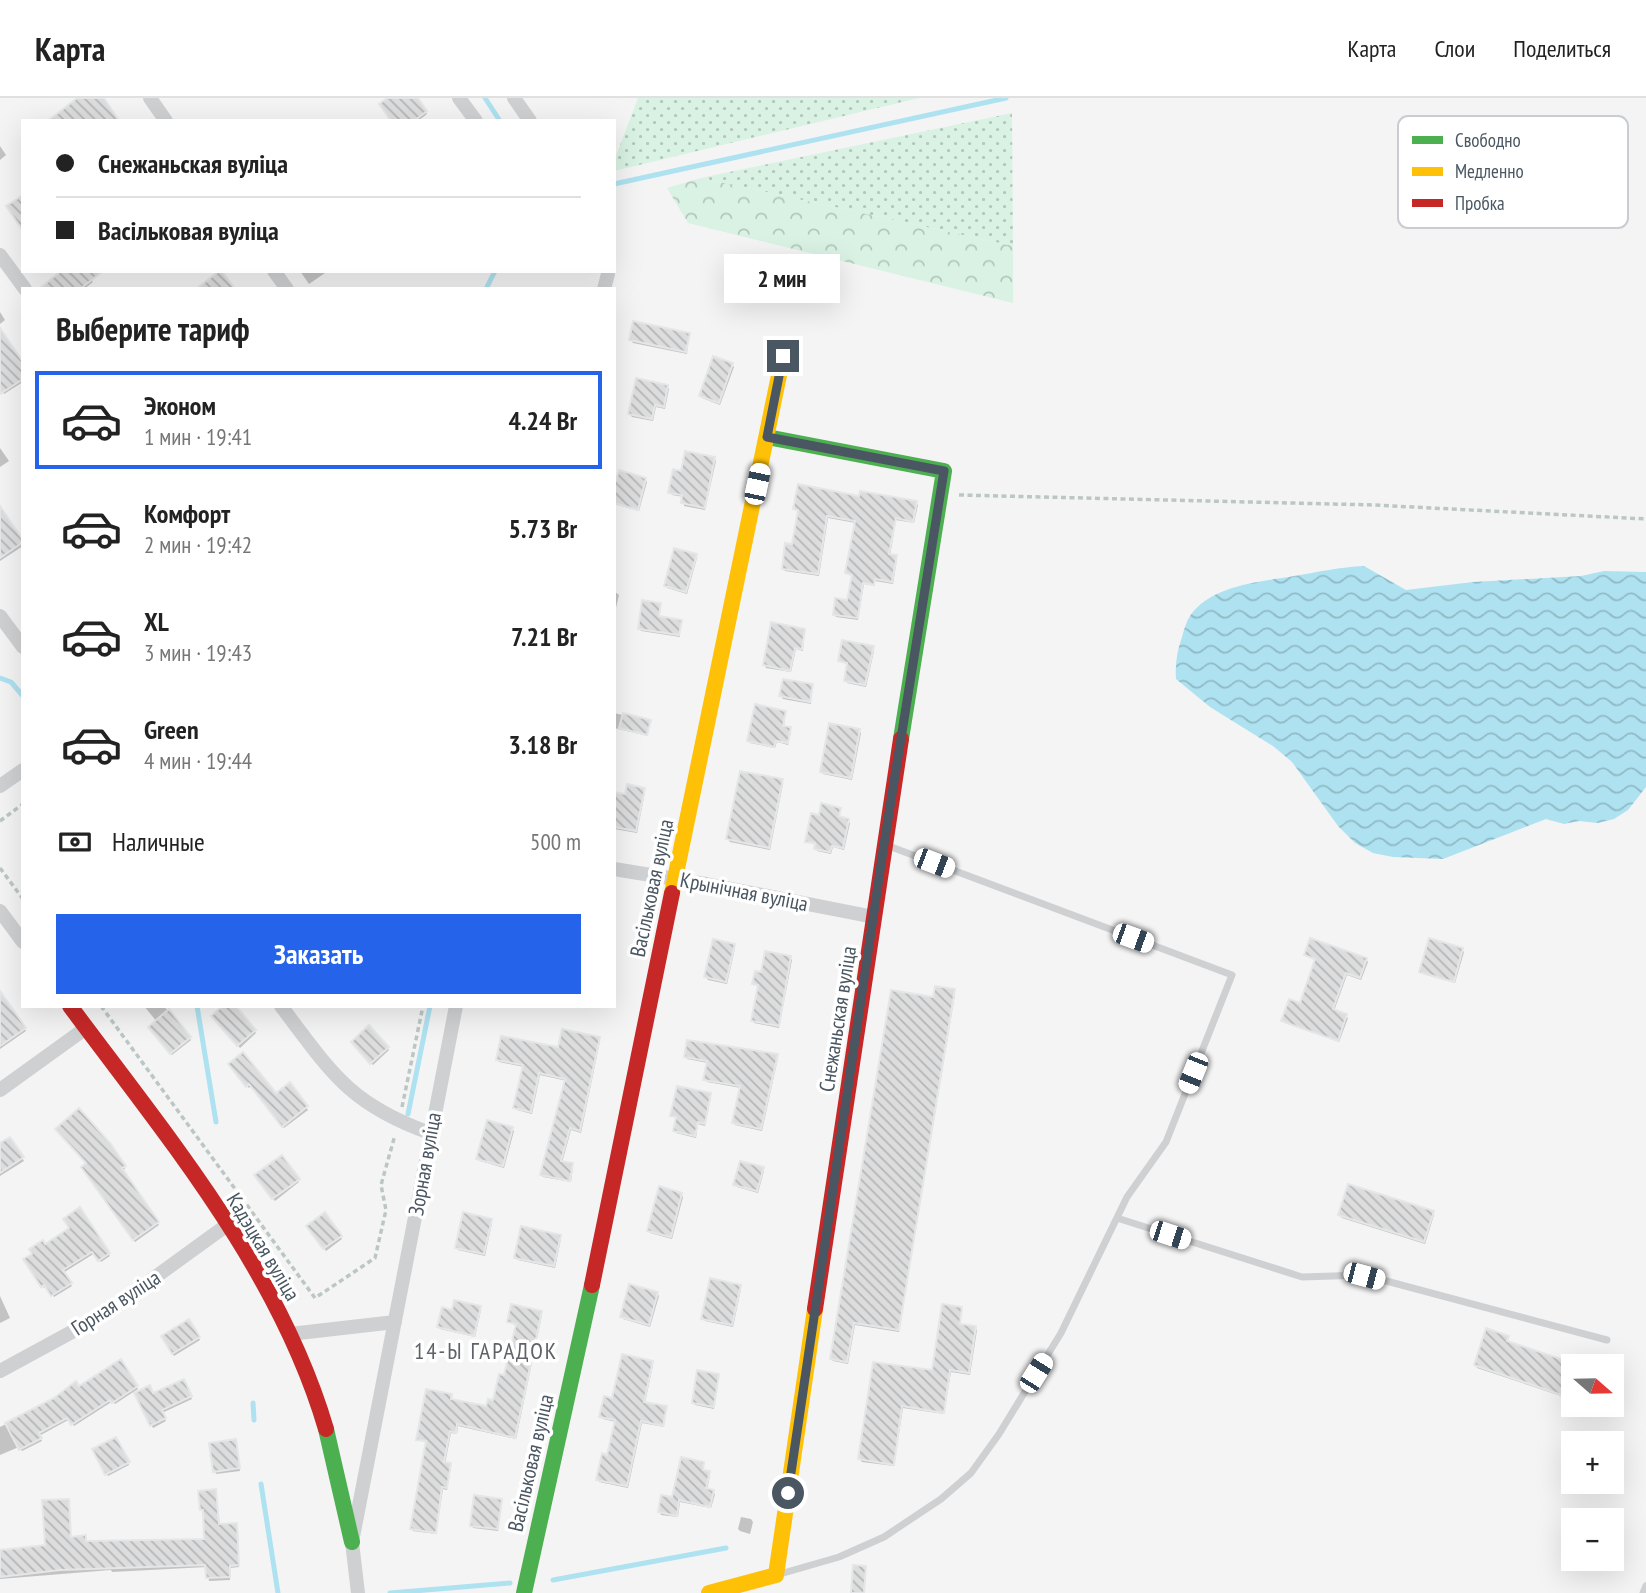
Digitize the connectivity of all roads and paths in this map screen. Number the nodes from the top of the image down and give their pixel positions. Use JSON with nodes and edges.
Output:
{"nodes":[{"id":1,"x":150,"y":98,"type":"edge"},
{"id":2,"x":459,"y":98,"type":"edge"},
{"id":3,"x":514,"y":98,"type":"edge"},
{"id":4,"x":165,"y":119,"type":"edge"},
{"id":5,"x":475,"y":119,"type":"edge"},
{"id":6,"x":529,"y":119,"type":"edge"},
{"id":7,"x":0,"y":255,"type":"edge"},
{"id":8,"x":608,"y":274,"type":"dead end"},
{"id":9,"x":24,"y":287,"type":"edge"},
{"id":10,"x":605,"y":287,"type":"edge"},
{"id":11,"x":783,"y":356,"type":"dead end"},
{"id":12,"x":767,"y":437,"type":"junction"},
{"id":13,"x":940,"y":494,"type":"junction"},
{"id":14,"x":1646,"y":519,"type":"edge"},
{"id":15,"x":0,"y":616,"type":"edge"},
{"id":16,"x":21,"y":644,"type":"edge"},
{"id":17,"x":21,"y":771,"type":"edge"},
{"id":18,"x":0,"y":786,"type":"edge"},
{"id":19,"x":21,"y":805,"type":"edge"},
{"id":20,"x":0,"y":821,"type":"edge"},
{"id":21,"x":884,"y":844,"type":"junction"},
{"id":22,"x":0,"y":868,"type":"edge"},
{"id":23,"x":616,"y":869,"type":"edge"},
{"id":24,"x":675,"y":878,"type":"junction"},
{"id":25,"x":21,"y":896,"type":"edge"},
{"id":26,"x":0,"y":911,"type":"edge"},
{"id":27,"x":874,"y":917,"type":"junction"},
{"id":28,"x":21,"y":939,"type":"edge"},
{"id":29,"x":71,"y":1008,"type":"edge"},
{"id":30,"x":102,"y":1008,"type":"edge"},
{"id":31,"x":283,"y":1008,"type":"edge"},
{"id":32,"x":422,"y":1008,"type":"edge"},
{"id":33,"x":456,"y":1008,"type":"edge"},
{"id":34,"x":86,"y":1028,"type":"junction"},
{"id":35,"x":0,"y":1090,"type":"edge"},
{"id":36,"x":399,"y":1122,"type":"junction"},
{"id":37,"x":430,"y":1133,"type":"junction"},
{"id":38,"x":1117,"y":1218,"type":"junction"},
{"id":39,"x":228,"y":1225,"type":"junction"},
{"id":40,"x":395,"y":1322,"type":"junction"},
{"id":41,"x":290,"y":1334,"type":"junction"},
{"id":42,"x":1607,"y":1340,"type":"dead end"},
{"id":43,"x":0,"y":1371,"type":"edge"},
{"id":44,"x":352,"y":1542,"type":"junction"},
{"id":45,"x":776,"y":1575,"type":"junction"},
{"id":46,"x":1646,"y":1586,"type":"edge"},
{"id":47,"x":358,"y":1593,"type":"edge"},
{"id":48,"x":524,"y":1593,"type":"edge"},
{"id":49,"x":709,"y":1593,"type":"edge"},
{"id":50,"x":1643,"y":1593,"type":"edge"}],
"edges":[{"from":1,"to":4,"type":"street"},
{"from":2,"to":5,"type":"street"},
{"from":3,"to":6,"type":"street"},
{"from":7,"to":9,"type":"street"},
{"from":8,"to":10,"type":"street"},
{"from":11,"to":12,"type":"street","name":"Васільковая вуліца"},
{"from":12,"to":13,"type":"street","name":"Снежаньская вуліца"},
{"from":12,"to":24,"type":"street","name":"Васільковая вуліца"},
{"from":13,"to":14,"type":"path"},
{"from":13,"to":21,"type":"street","name":"Снежаньская вуліца"},
{"from":15,"to":16,"type":"street"},
{"from":17,"to":18,"type":"street"},
{"from":19,"to":20,"type":"path"},
{"from":21,"to":27,"type":"street","name":"Снежаньская вуліца"},
{"from":21,"to":38,"type":"lane"},
{"from":22,"to":25,"type":"path"},
{"from":23,"to":24,"type":"street","name":"Крынічная вуліца"},
{"from":24,"to":27,"type":"street","name":"Крынічная вуліца"},
{"from":24,"to":48,"type":"street","name":"Васільковая вуліца"},
{"from":26,"to":28,"type":"street"},
{"from":27,"to":45,"type":"street","name":"Снежаньская вуліца"},
{"from":29,"to":34,"type":"street","name":"Кадэцкая вуліца"},
{"from":30,"to":36,"type":"path"},
{"from":31,"to":36,"type":"street"},
{"from":32,"to":36,"type":"path"},
{"from":33,"to":37,"type":"street","name":"Зорная вуліца"},
{"from":34,"to":35,"type":"street"},
{"from":34,"to":39,"type":"street","name":"Кадэцкая вуліца"},
{"from":36,"to":37,"type":"street"},
{"from":37,"to":40,"type":"street","name":"Зорная вуліца"},
{"from":38,"to":42,"type":"lane"},
{"from":38,"to":45,"type":"lane"},
{"from":39,"to":41,"type":"street","name":"Кадэцкая вуліца"},
{"from":39,"to":43,"type":"street","name":"Горная вуліца"},
{"from":40,"to":41,"type":"street"},
{"from":40,"to":44,"type":"street","name":"Зорная вуліца"},
{"from":41,"to":44,"type":"street","name":"Кадэцкая вуліца"},
{"from":44,"to":47,"type":"street","name":"Зорная вуліца"},
{"from":45,"to":49,"type":"street"},
{"from":46,"to":50,"type":"lane"}]}
